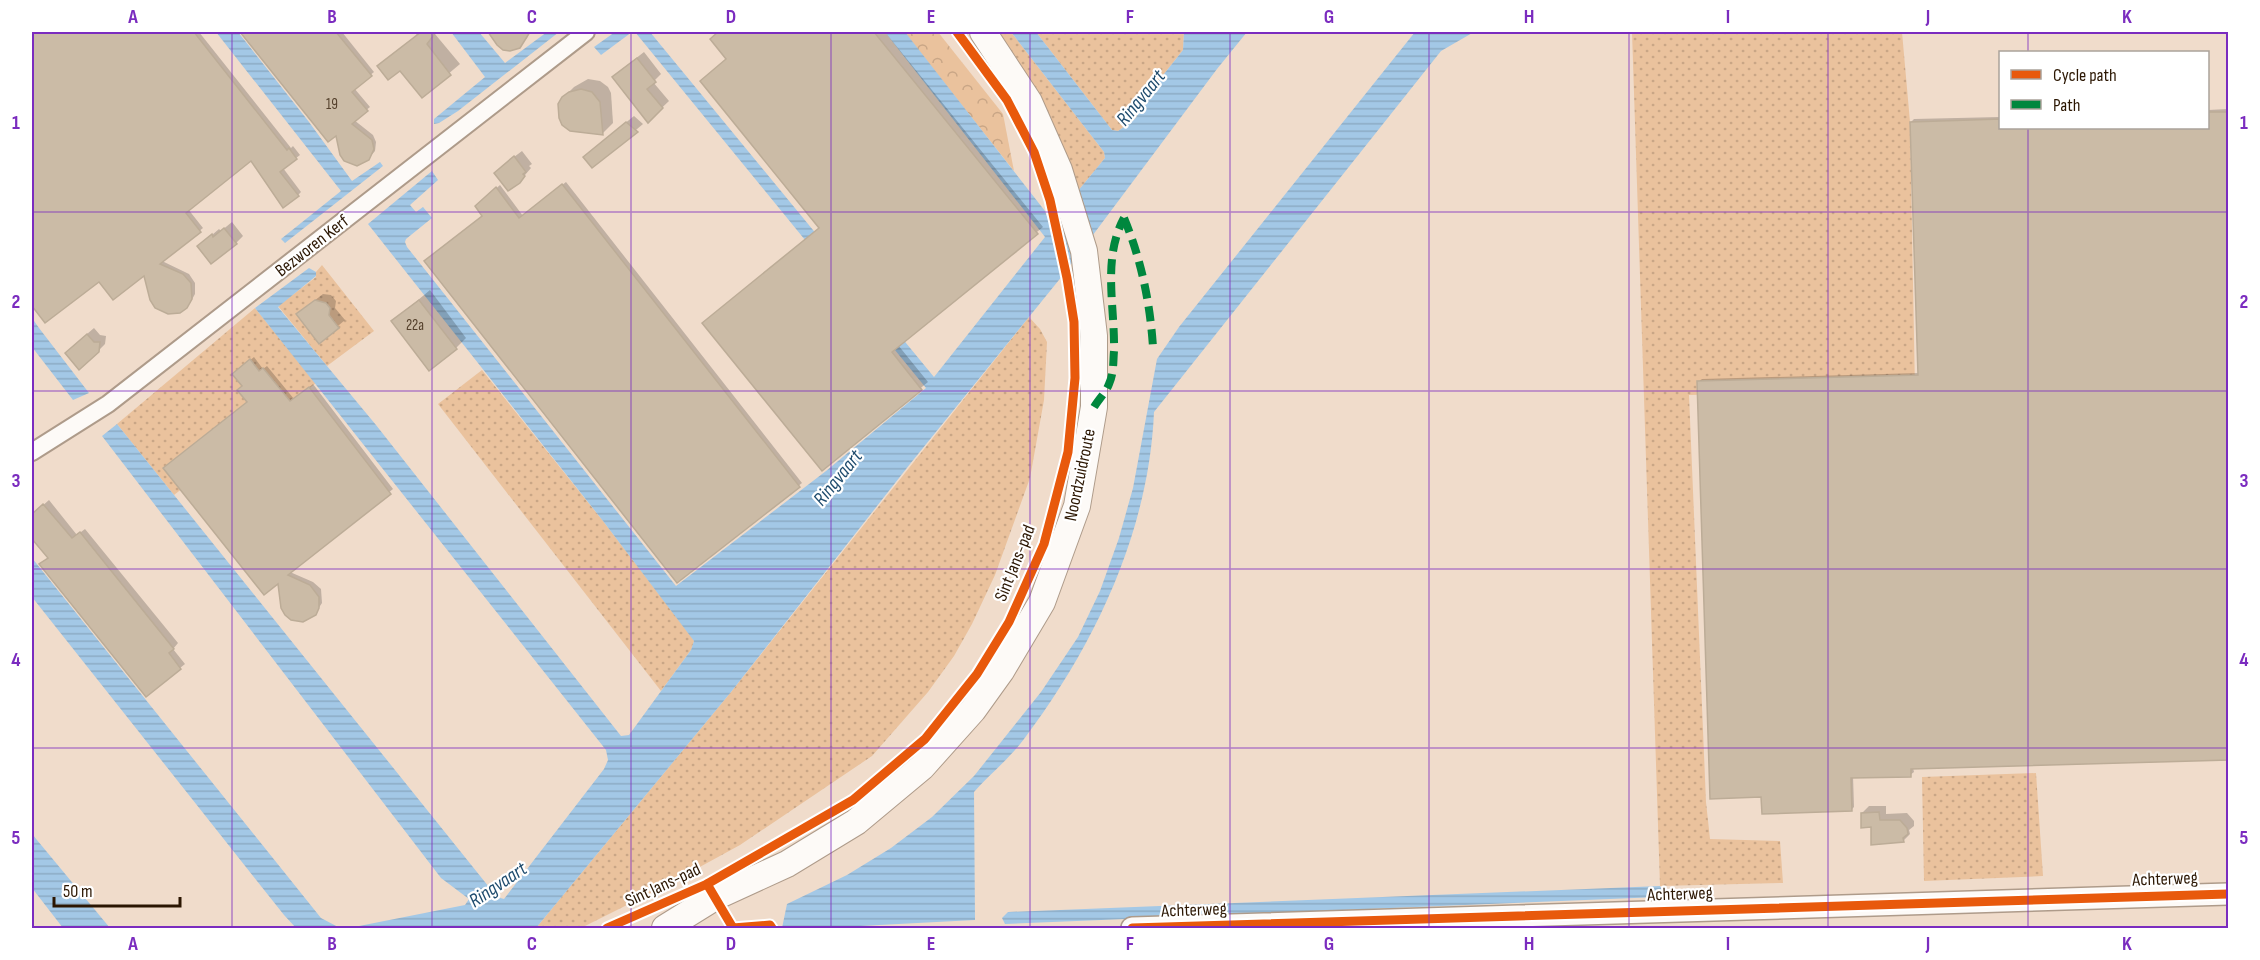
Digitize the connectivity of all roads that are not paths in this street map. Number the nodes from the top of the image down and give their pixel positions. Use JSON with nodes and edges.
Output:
{"nodes":[{"id":1,"x":586,"y":32,"type":"edge"},
{"id":2,"x":983,"y":32,"type":"edge"},
{"id":3,"x":32,"y":452,"type":"edge"},
{"id":4,"x":787,"y":864,"type":"junction"},
{"id":5,"x":2229,"y":894,"type":"edge"},
{"id":6,"x":665,"y":928,"type":"edge"},
{"id":7,"x":686,"y":928,"type":"edge"},
{"id":8,"x":1132,"y":928,"type":"edge"}],
"edges":[{"from":1,"to":3,"type":"street","name":"Bezworen Kerf"},
{"from":2,"to":4,"type":"main road","name":"Noordzuidroute"},
{"from":4,"to":6,"type":"main road","name":"Noordzuidroute"},
{"from":4,"to":7,"type":"main road","name":"Noordzuidroute"},
{"from":5,"to":8,"type":"street","name":"Achterweg"}]}
